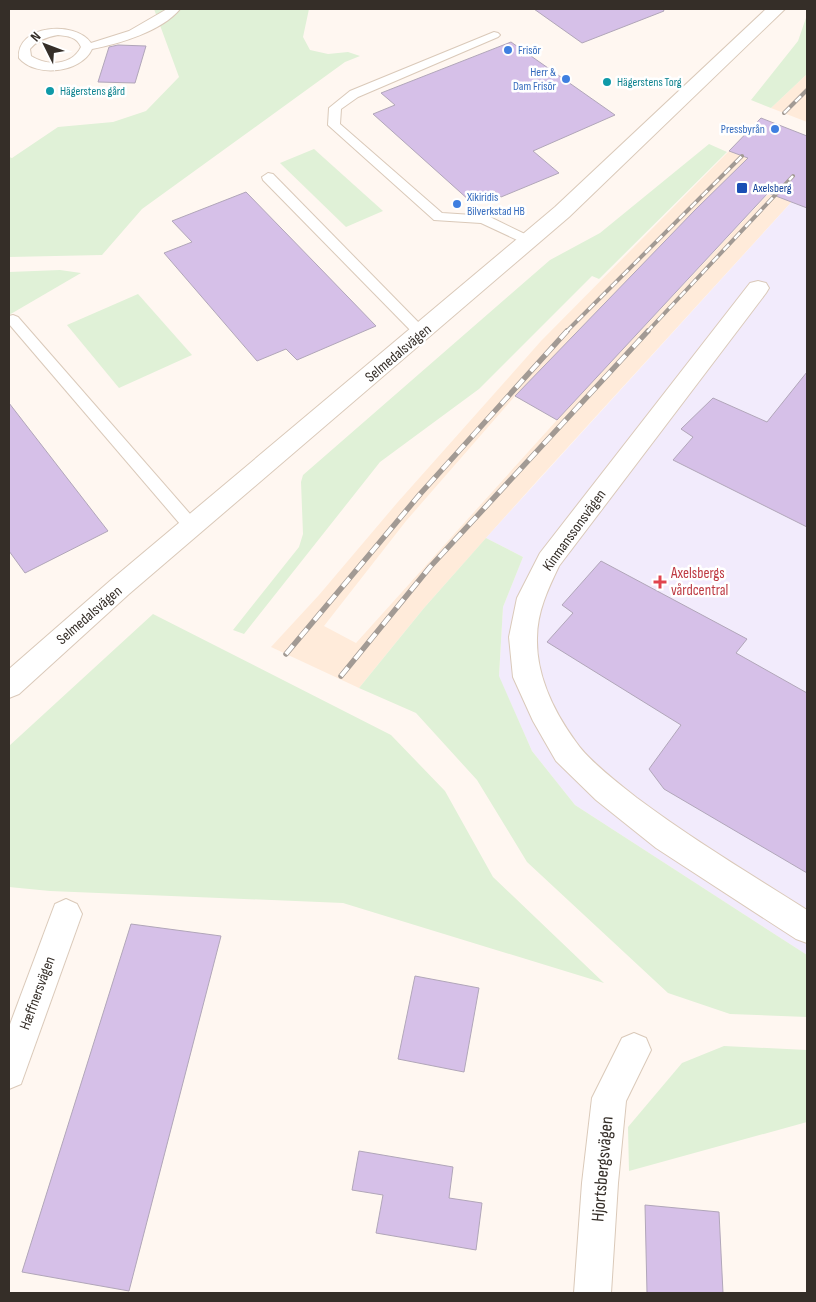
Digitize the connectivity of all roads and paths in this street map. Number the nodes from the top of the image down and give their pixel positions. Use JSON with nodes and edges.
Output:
{"nodes":[{"id":1,"x":174,"y":9,"type":"edge"},
{"id":2,"x":776,"y":9,"type":"edge"},
{"id":3,"x":494,"y":35,"type":"dead end"},
{"id":4,"x":87,"y":47,"type":"junction"},
{"id":5,"x":268,"y":177,"type":"dead end"},
{"id":6,"x":528,"y":241,"type":"junction"},
{"id":7,"x":758,"y":288,"type":"dead end"},
{"id":8,"x":13,"y":320,"type":"dead end"},
{"id":9,"x":421,"y":333,"type":"junction"},
{"id":10,"x":192,"y":527,"type":"junction"},
{"id":11,"x":9,"y":686,"type":"edge"},
{"id":12,"x":66,"y":914,"type":"dead end"},
{"id":13,"x":807,"y":928,"type":"edge"},
{"id":14,"x":634,"y":1050,"type":"dead end"},
{"id":15,"x":9,"y":1072,"type":"edge"},
{"id":16,"x":592,"y":1293,"type":"edge"}],
"edges":[{"from":1,"to":4,"type":"lane"},
{"from":2,"to":6,"type":"street","name":"Selmedalsvägen"},
{"from":3,"to":6,"type":"lane"},
{"from":4,"to":4,"type":"lane"},
{"from":5,"to":9,"type":"lane"},
{"from":6,"to":9,"type":"street","name":"Selmedalsvägen"},
{"from":7,"to":13,"type":"street","name":"Kinmanssonsvägen"},
{"from":8,"to":10,"type":"lane"},
{"from":9,"to":10,"type":"street","name":"Selmedalsvägen"},
{"from":10,"to":11,"type":"street","name":"Selmedalsvägen"},
{"from":12,"to":15,"type":"street","name":"Hæffnersvägen"},
{"from":14,"to":16,"type":"street","name":"Hjortsbergsvägen"}]}
